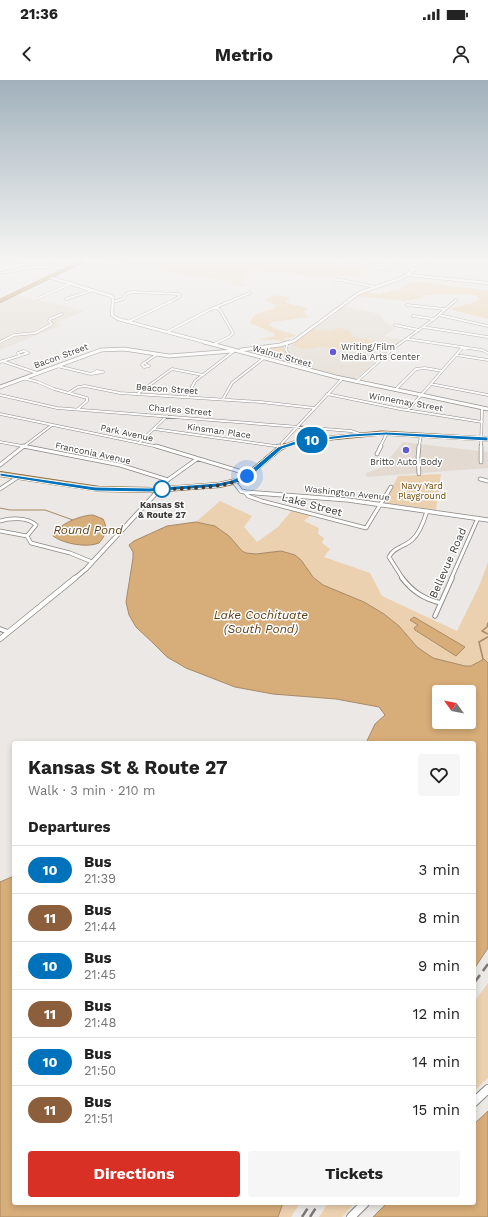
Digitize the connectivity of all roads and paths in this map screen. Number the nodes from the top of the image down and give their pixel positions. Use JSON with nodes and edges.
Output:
{"nodes":[{"id":1,"x":112,"y":313,"type":"edge"},
{"id":2,"x":147,"y":313,"type":"edge"},
{"id":3,"x":206,"y":313,"type":"edge"},
{"id":4,"x":222,"y":313,"type":"edge"},
{"id":5,"x":332,"y":313,"type":"edge"},
{"id":6,"x":62,"y":314,"type":"dead end"},
{"id":7,"x":439,"y":315,"type":"joint"},
{"id":8,"x":413,"y":316,"type":"dead end"},
{"id":9,"x":434,"y":319,"type":"junction"},
{"id":10,"x":128,"y":322,"type":"junction"},
{"id":11,"x":395,"y":326,"type":"dead end"},
{"id":12,"x":488,"y":326,"type":"edge"},
{"id":13,"x":423,"y":327,"type":"junction"},
{"id":14,"x":419,"y":330,"type":"junction"},
{"id":15,"x":167,"y":332,"type":"junction"},
{"id":16,"x":488,"y":337,"type":"edge"},
{"id":17,"x":407,"y":339,"type":"junction"},
{"id":18,"x":0,"y":342,"type":"edge"},
{"id":19,"x":214,"y":344,"type":"junction"},
{"id":20,"x":287,"y":344,"type":"junction"},
{"id":21,"x":463,"y":347,"type":"junction"},
{"id":22,"x":249,"y":350,"type":"junction"},
{"id":23,"x":236,"y":351,"type":"junction"},
{"id":24,"x":245,"y":352,"type":"junction"},
{"id":25,"x":488,"y":353,"type":"edge"},
{"id":26,"x":19,"y":355,"type":"dead end"},
{"id":27,"x":156,"y":355,"type":"junction"},
{"id":28,"x":456,"y":355,"type":"junction"},
{"id":29,"x":488,"y":356,"type":"edge"},
{"id":30,"x":264,"y":358,"type":"junction"},
{"id":31,"x":487,"y":360,"type":"edge"},
{"id":32,"x":1,"y":361,"type":"edge"},
{"id":33,"x":144,"y":363,"type":"dead end"},
{"id":34,"x":56,"y":365,"type":"junction"},
{"id":35,"x":291,"y":365,"type":"junction"},
{"id":36,"x":442,"y":371,"type":"junction"},
{"id":37,"x":37,"y":372,"type":"junction"},
{"id":38,"x":91,"y":374,"type":"dead end"},
{"id":39,"x":203,"y":375,"type":"junction"},
{"id":40,"x":23,"y":378,"type":"junction"},
{"id":41,"x":342,"y":379,"type":"junction"},
{"id":42,"x":356,"y":382,"type":"junction"},
{"id":43,"x":431,"y":384,"type":"junction"},
{"id":44,"x":0,"y":388,"type":"edge"},
{"id":45,"x":395,"y":390,"type":"junction"},
{"id":46,"x":68,"y":393,"type":"junction"},
{"id":47,"x":0,"y":394,"type":"edge"},
{"id":48,"x":137,"y":394,"type":"junction"},
{"id":49,"x":327,"y":394,"type":"junction"},
{"id":50,"x":421,"y":395,"type":"junction"},
{"id":51,"x":488,"y":395,"type":"edge"},
{"id":52,"x":187,"y":397,"type":"junction"},
{"id":53,"x":223,"y":399,"type":"junction"},
{"id":54,"x":314,"y":408,"type":"junction"},
{"id":55,"x":482,"y":408,"type":"junction"},
{"id":56,"x":78,"y":409,"type":"junction"},
{"id":57,"x":488,"y":409,"type":"edge"},
{"id":58,"x":408,"y":410,"type":"junction"},
{"id":59,"x":0,"y":414,"type":"edge"},
{"id":60,"x":167,"y":416,"type":"junction"},
{"id":61,"x":482,"y":422,"type":"junction"},
{"id":62,"x":52,"y":425,"type":"junction"},
{"id":63,"x":296,"y":427,"type":"junction"},
{"id":64,"x":154,"y":429,"type":"junction"},
{"id":65,"x":386,"y":433,"type":"junction"},
{"id":66,"x":360,"y":434,"type":"junction"},
{"id":67,"x":421,"y":434,"type":"junction"},
{"id":68,"x":482,"y":439,"type":"junction"},
{"id":69,"x":488,"y":439,"type":"edge"},
{"id":70,"x":0,"y":442,"type":"edge"},
{"id":71,"x":139,"y":443,"type":"junction"},
{"id":72,"x":23,"y":447,"type":"junction"},
{"id":73,"x":282,"y":447,"type":"junction"},
{"id":74,"x":377,"y":454,"type":"dead end"},
{"id":75,"x":197,"y":459,"type":"junction"},
{"id":76,"x":481,"y":462,"type":"dead end"},
{"id":77,"x":0,"y":465,"type":"edge"},
{"id":78,"x":0,"y":474,"type":"edge"},
{"id":79,"x":249,"y":474,"type":"junction"},
{"id":80,"x":419,"y":474,"type":"dead end"},
{"id":81,"x":18,"y":477,"type":"junction"},
{"id":82,"x":480,"y":479,"type":"dead end"},
{"id":83,"x":168,"y":480,"type":"junction"},
{"id":84,"x":488,"y":481,"type":"edge"},
{"id":85,"x":234,"y":482,"type":"junction"},
{"id":86,"x":391,"y":487,"type":"dead end"},
{"id":87,"x":0,"y":489,"type":"edge"},
{"id":88,"x":159,"y":490,"type":"junction"},
{"id":89,"x":245,"y":492,"type":"junction"},
{"id":90,"x":251,"y":492,"type":"junction"},
{"id":91,"x":253,"y":498,"type":"junction"},
{"id":92,"x":381,"y":504,"type":"junction"},
{"id":93,"x":427,"y":511,"type":"junction"},
{"id":94,"x":478,"y":518,"type":"junction"},
{"id":95,"x":488,"y":520,"type":"edge"},
{"id":96,"x":0,"y":521,"type":"edge"},
{"id":97,"x":0,"y":531,"type":"edge"},
{"id":98,"x":27,"y":536,"type":"junction"},
{"id":99,"x":92,"y":562,"type":"junction"},
{"id":100,"x":441,"y":603,"type":"junction"},
{"id":101,"x":435,"y":616,"type":"dead end"},
{"id":102,"x":0,"y":629,"type":"edge"},
{"id":103,"x":8,"y":632,"type":"junction"},
{"id":104,"x":0,"y":639,"type":"edge"},
{"id":105,"x":488,"y":1089,"type":"edge"},
{"id":106,"x":476,"y":1100,"type":"edge"},
{"id":107,"x":363,"y":1205,"type":"edge"},
{"id":108,"x":351,"y":1217,"type":"edge"}],
"edges":[{"from":1,"to":10,"type":"street","name":"Walnut Street"},
{"from":2,"to":10,"type":"street"},
{"from":3,"to":15,"type":"street"},
{"from":4,"to":19,"type":"street"},
{"from":5,"to":20,"type":"street","name":"Bacon Street"},
{"from":6,"to":18,"type":"street"},
{"from":7,"to":9,"type":"street"},
{"from":7,"to":12,"type":"street"},
{"from":8,"to":9,"type":"street"},
{"from":9,"to":13,"type":"street"},
{"from":10,"to":15,"type":"street","name":"Walnut Street"},
{"from":11,"to":14,"type":"street"},
{"from":13,"to":14,"type":"street"},
{"from":13,"to":16,"type":"street"},
{"from":14,"to":17,"type":"street"},
{"from":15,"to":19,"type":"street","name":"Walnut Street"},
{"from":17,"to":21,"type":"street"},
{"from":17,"to":42,"type":"street"},
{"from":19,"to":23,"type":"street","name":"Walnut Street"},
{"from":20,"to":22,"type":"street","name":"Bacon Street"},
{"from":20,"to":35,"type":"street"},
{"from":21,"to":25,"type":"street"},
{"from":21,"to":28,"type":"street"},
{"from":22,"to":23,"type":"street","name":"Bacon Street"},
{"from":22,"to":24,"type":"street","name":"Bacon Street"},
{"from":23,"to":24,"type":"street","name":"Walnut Street"},
{"from":23,"to":27,"type":"street","name":"Bacon Street"},
{"from":23,"to":39,"type":"street"},
{"from":24,"to":30,"type":"street","name":"Walnut Street"},
{"from":26,"to":32,"type":"street"},
{"from":27,"to":33,"type":"street"},
{"from":27,"to":34,"type":"street","name":"Bacon Street"},
{"from":28,"to":31,"type":"street"},
{"from":28,"to":36,"type":"street"},
{"from":29,"to":31,"type":"street"},
{"from":30,"to":35,"type":"street","name":"Walnut Street"},
{"from":30,"to":53,"type":"street"},
{"from":32,"to":37,"type":"street"},
{"from":34,"to":37,"type":"street","name":"Bacon Street"},
{"from":34,"to":38,"type":"street"},
{"from":35,"to":41,"type":"street","name":"Walnut Street"},
{"from":36,"to":43,"type":"street"},
{"from":36,"to":45,"type":"street"},
{"from":37,"to":40,"type":"street","name":"Bacon Street"},
{"from":39,"to":48,"type":"street"},
{"from":39,"to":52,"type":"street"},
{"from":40,"to":44,"type":"street","name":"Bacon Street"},
{"from":40,"to":46,"type":"street"},
{"from":41,"to":42,"type":"street","name":"Walnut Street"},
{"from":41,"to":49,"type":"street"},
{"from":42,"to":45,"type":"street","name":"Walnut Street"},
{"from":43,"to":50,"type":"street"},
{"from":43,"to":51,"type":"street"},
{"from":45,"to":50,"type":"street","name":"Walnut Street"},
{"from":46,"to":48,"type":"street","name":"Beacon Street"},
{"from":46,"to":56,"type":"street"},
{"from":47,"to":56,"type":"street","name":"Charles Street"},
{"from":48,"to":52,"type":"street","name":"Beacon Street"},
{"from":49,"to":54,"type":"street"},
{"from":49,"to":58,"type":"street","name":"Winnemay Street"},
{"from":50,"to":55,"type":"street","name":"Walnut Street"},
{"from":50,"to":58,"type":"street"},
{"from":52,"to":53,"type":"street","name":"Beacon Street"},
{"from":53,"to":54,"type":"street","name":"Beacon Street"},
{"from":54,"to":63,"type":"street"},
{"from":55,"to":57,"type":"street","name":"Walnut Street"},
{"from":55,"to":61,"type":"street"},
{"from":56,"to":60,"type":"street","name":"Charles Street"},
{"from":58,"to":61,"type":"street","name":"Winnemay Street"},
{"from":59,"to":62,"type":"street","name":"Park Avenue"},
{"from":60,"to":63,"type":"street","name":"Charles Street"},
{"from":60,"to":64,"type":"street"},
{"from":61,"to":68,"type":"street"},
{"from":62,"to":71,"type":"street","name":"Park Avenue"},
{"from":62,"to":72,"type":"street"},
{"from":63,"to":66,"type":"street","name":"Charles Street"},
{"from":63,"to":73,"type":"street"},
{"from":64,"to":71,"type":"street"},
{"from":64,"to":73,"type":"street","name":"Kinsman Place"},
{"from":65,"to":66,"type":"main road"},
{"from":65,"to":67,"type":"main road"},
{"from":65,"to":74,"type":"street"},
{"from":66,"to":73,"type":"main road"},
{"from":67,"to":68,"type":"main road"},
{"from":67,"to":80,"type":"street"},
{"from":68,"to":69,"type":"main road"},
{"from":68,"to":76,"type":"street"},
{"from":70,"to":72,"type":"street","name":"Franconia Avenue"},
{"from":71,"to":75,"type":"street","name":"Park Avenue"},
{"from":72,"to":77,"type":"street"},
{"from":72,"to":83,"type":"street","name":"Franconia Avenue"},
{"from":73,"to":79,"type":"main road"},
{"from":75,"to":79,"type":"street","name":"Park Avenue"},
{"from":75,"to":83,"type":"street"},
{"from":78,"to":81,"type":"main road"},
{"from":79,"to":85,"type":"main road"},
{"from":81,"to":87,"type":"street"},
{"from":81,"to":88,"type":"main road"},
{"from":82,"to":84,"type":"street"},
{"from":83,"to":88,"type":"street"},
{"from":85,"to":88,"type":"main road"},
{"from":85,"to":89,"type":"street","name":"Lake Street"},
{"from":86,"to":92,"type":"street"},
{"from":88,"to":99,"type":"street"},
{"from":89,"to":90,"type":"street"},
{"from":89,"to":91,"type":"street","name":"Lake Street"},
{"from":90,"to":91,"type":"street"},
{"from":90,"to":92,"type":"street","name":"Washington Avenue"},
{"from":91,"to":92,"type":"street","name":"Lake Street"},
{"from":92,"to":93,"type":"street","name":"Washington Avenue"},
{"from":93,"to":94,"type":"street","name":"Washington Avenue"},
{"from":93,"to":100,"type":"street"},
{"from":94,"to":95,"type":"street","name":"Washington Avenue"},
{"from":94,"to":100,"type":"street","name":"Bellevue Road"},
{"from":96,"to":98,"type":"street"},
{"from":97,"to":98,"type":"street"},
{"from":98,"to":99,"type":"street"},
{"from":99,"to":103,"type":"street"},
{"from":100,"to":101,"type":"street","name":"Bellevue Road"},
{"from":102,"to":103,"type":"street"},
{"from":103,"to":104,"type":"street"},
{"from":105,"to":106,"type":"main road"},
{"from":107,"to":108,"type":"main road"}]}
